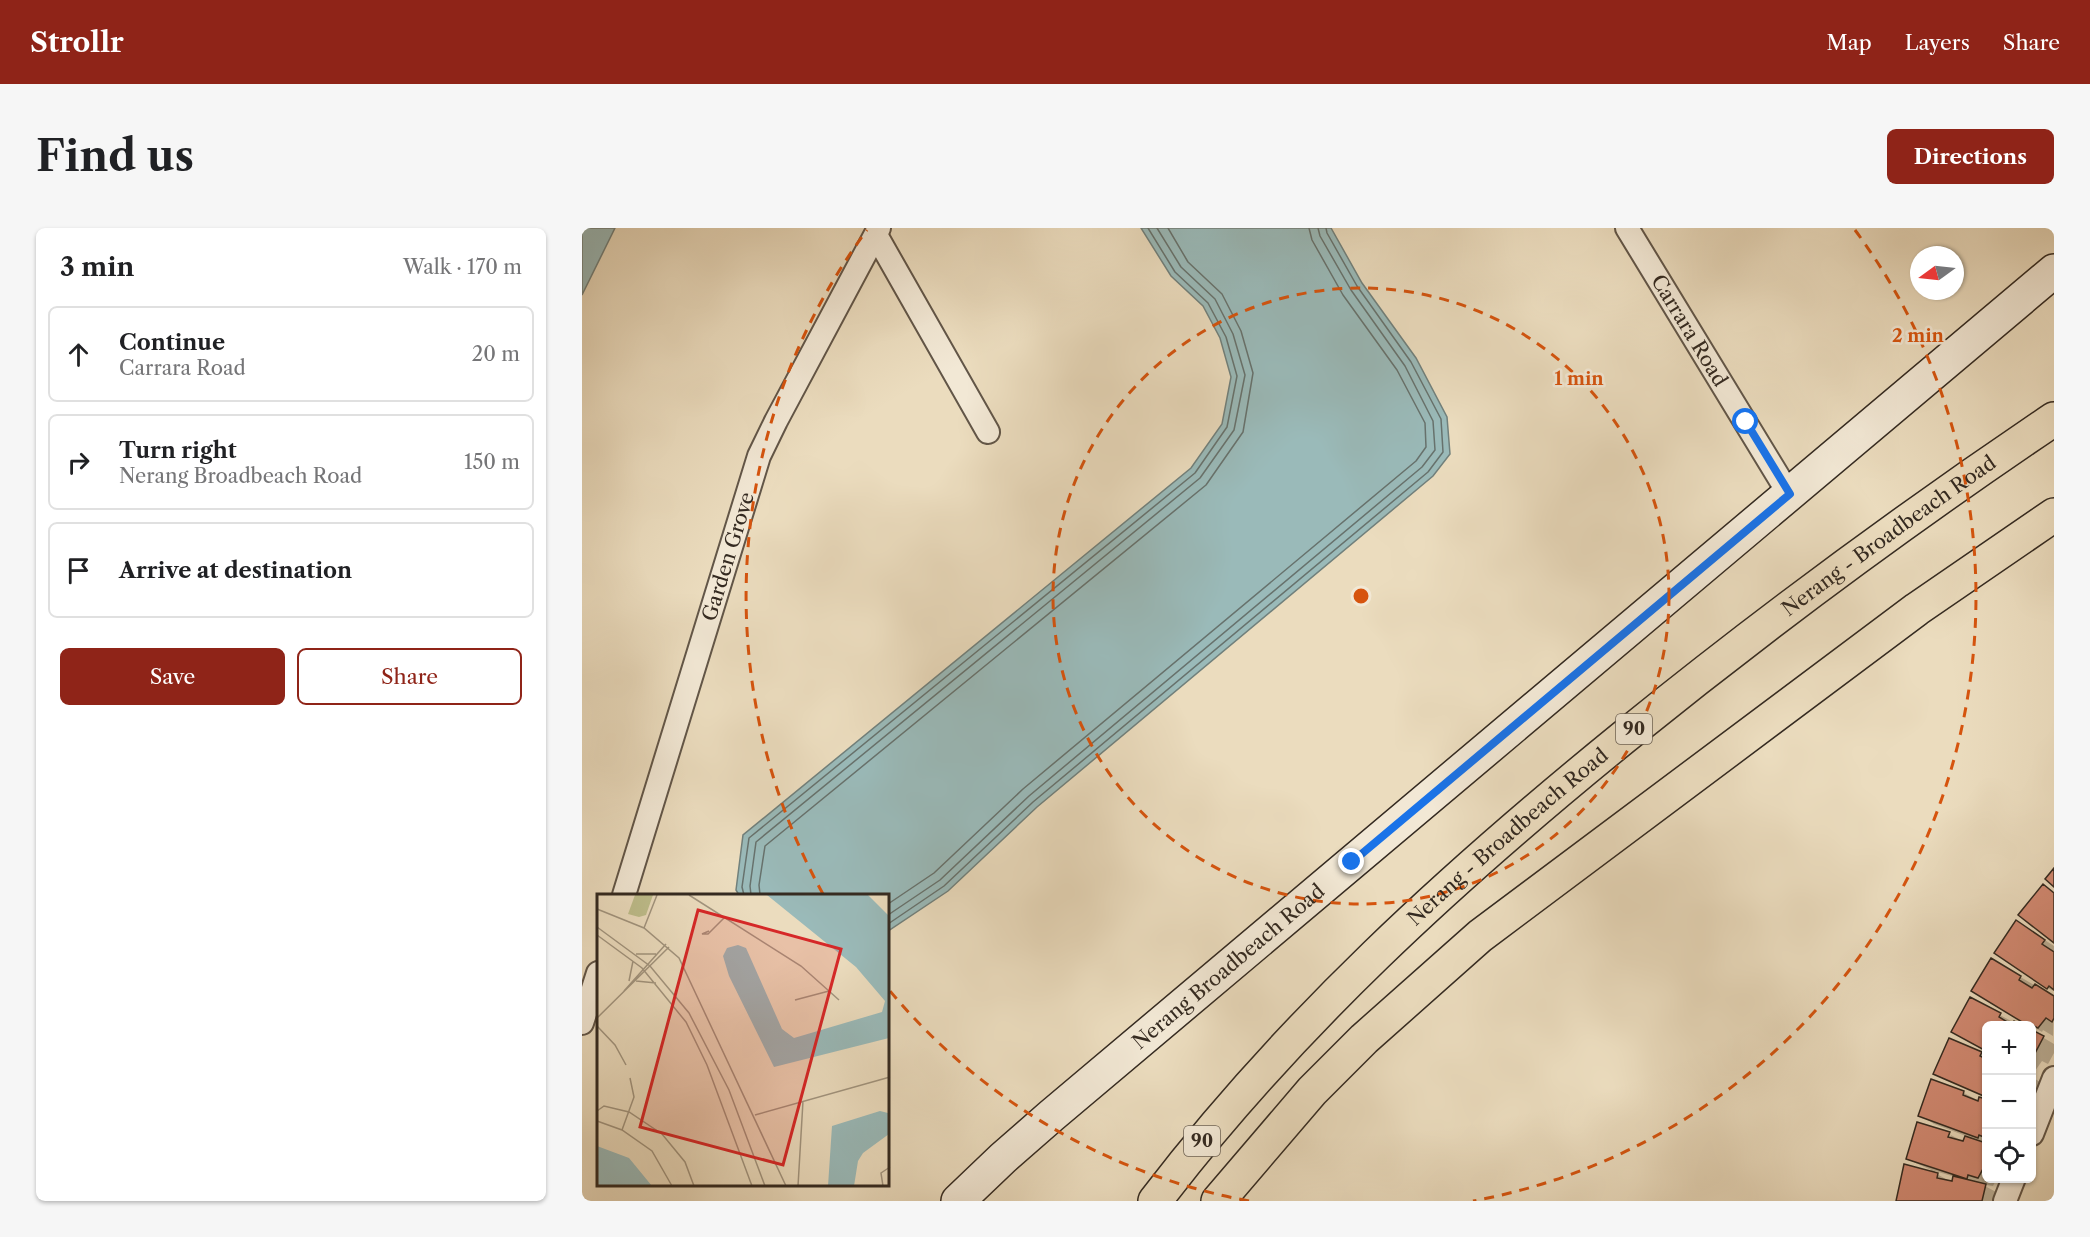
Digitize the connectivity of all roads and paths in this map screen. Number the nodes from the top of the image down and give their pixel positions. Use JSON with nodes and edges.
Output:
{"nodes":[{"id":1,"x":1627,"y":228,"type":"edge"},
{"id":2,"x":877,"y":232,"type":"edge"},
{"id":3,"x":2054,"y":271,"type":"edge"},
{"id":4,"x":2054,"y":419,"type":"edge"},
{"id":5,"x":988,"y":432,"type":"dead end"},
{"id":6,"x":1790,"y":494,"type":"junction"},
{"id":7,"x":2054,"y":515,"type":"edge"},
{"id":8,"x":624,"y":894,"type":"edge"},
{"id":9,"x":597,"y":976,"type":"edge"},
{"id":10,"x":582,"y":1022,"type":"edge"},
{"id":11,"x":597,"y":1030,"type":"edge"},
{"id":12,"x":2054,"y":1078,"type":"edge"},
{"id":13,"x":2033,"y":1129,"type":"edge"},
{"id":14,"x":2012,"y":1183,"type":"edge"},
{"id":15,"x":958,"y":1201,"type":"edge"},
{"id":16,"x":1155,"y":1201,"type":"edge"},
{"id":17,"x":1218,"y":1201,"type":"edge"},
{"id":18,"x":2005,"y":1201,"type":"edge"}],
"edges":[{"from":1,"to":6,"type":"street","name":"Carrara Road"},
{"from":2,"to":5,"type":"street","name":"Garden Grove"},
{"from":2,"to":8,"type":"street","name":"Garden Grove"},
{"from":3,"to":6,"type":"street","name":"Nerang Broadbeach Road"},
{"from":4,"to":16,"type":"main road","name":"Nerang - Broadbeach Road","number":"90"},
{"from":6,"to":15,"type":"street","name":"Nerang Broadbeach Road"},
{"from":7,"to":17,"type":"main road","number":"90"},
{"from":9,"to":10,"type":"street"},
{"from":10,"to":11,"type":"street"},
{"from":12,"to":13,"type":"street"},
{"from":14,"to":18,"type":"street"}]}
